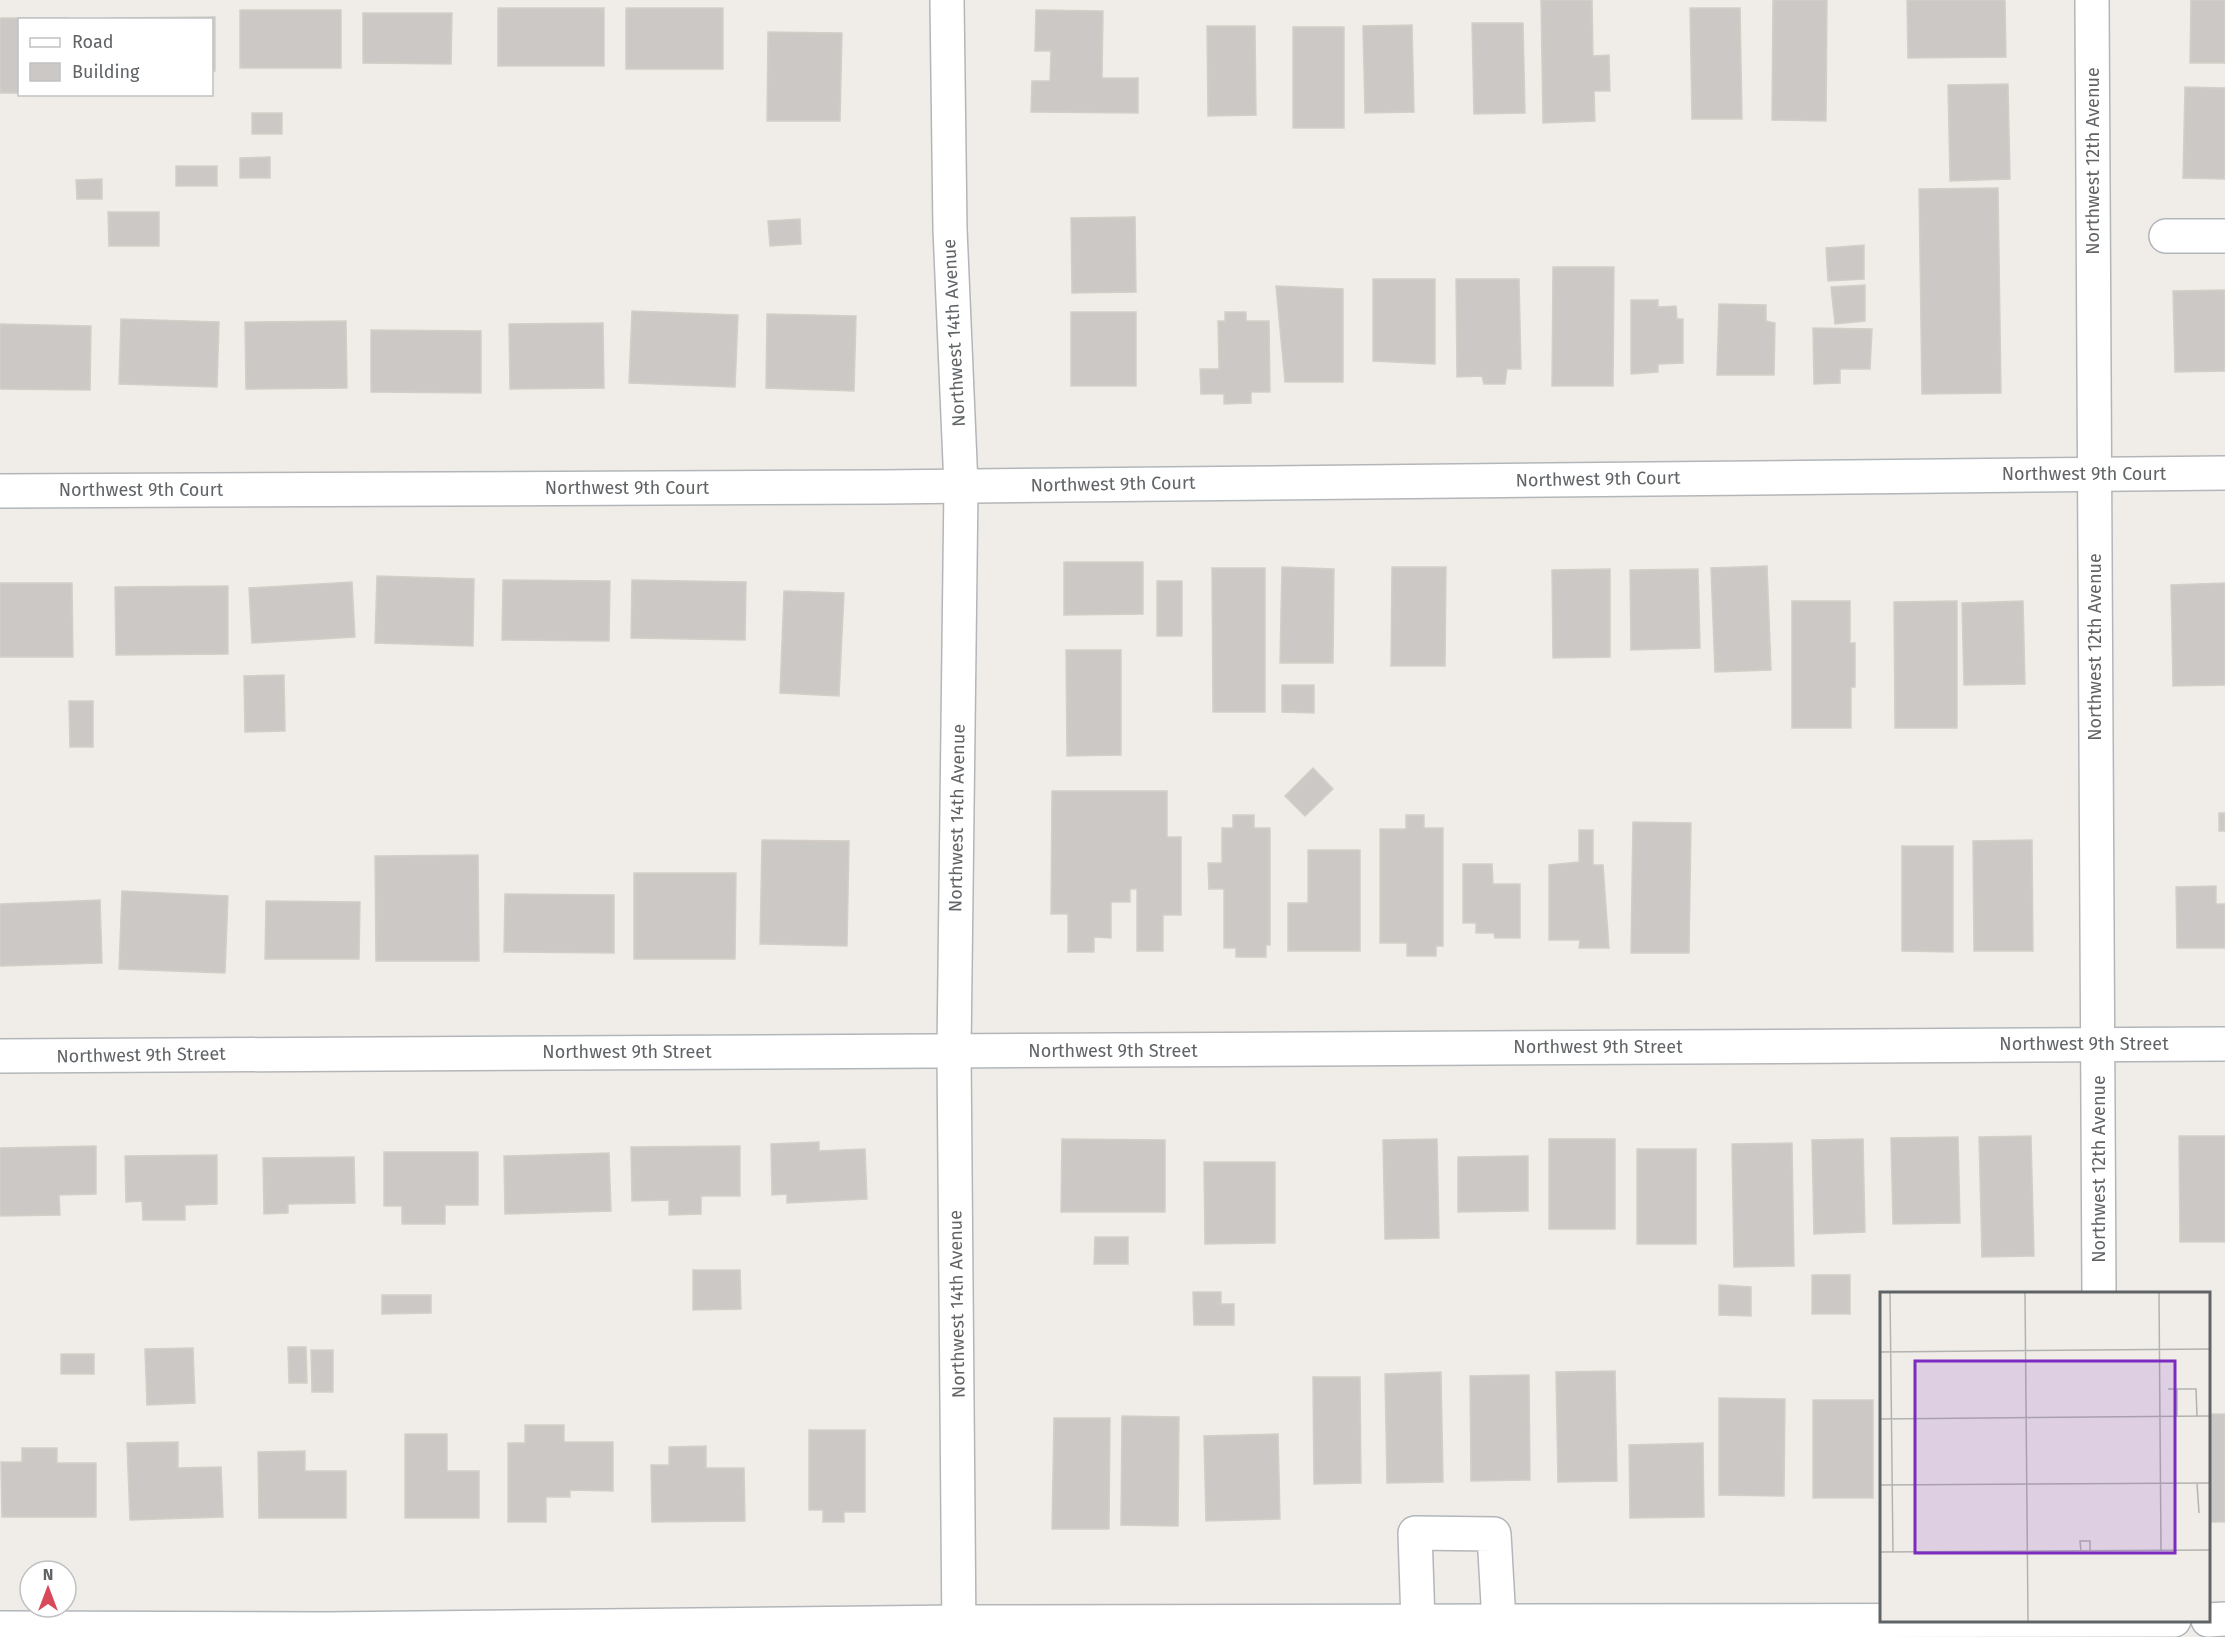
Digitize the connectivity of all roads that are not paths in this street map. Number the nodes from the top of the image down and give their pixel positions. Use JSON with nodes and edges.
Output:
{"nodes":[{"id":1,"x":947,"y":0,"type":"edge"},
{"id":2,"x":2092,"y":0,"type":"edge"},
{"id":3,"x":2166,"y":236,"type":"dead end"},
{"id":4,"x":2225,"y":236,"type":"edge"},
{"id":5,"x":2225,"y":473,"type":"edge"},
{"id":6,"x":2094,"y":474,"type":"junction"},
{"id":7,"x":961,"y":486,"type":"junction"},
{"id":8,"x":0,"y":491,"type":"edge"},
{"id":9,"x":2098,"y":1043,"type":"junction"},
{"id":10,"x":2225,"y":1044,"type":"edge"},
{"id":11,"x":954,"y":1051,"type":"junction"},
{"id":12,"x":0,"y":1056,"type":"edge"},
{"id":13,"x":2099,"y":1292,"type":"edge"},
{"id":14,"x":2225,"y":1619,"type":"edge"},
{"id":15,"x":2210,"y":1620,"type":"edge"},
{"id":16,"x":1880,"y":1621,"type":"edge"},
{"id":17,"x":1418,"y":1622,"type":"junction"},
{"id":18,"x":1499,"y":1622,"type":"junction"},
{"id":19,"x":0,"y":1628,"type":"edge"},
{"id":20,"x":959,"y":1630,"type":"edge"}],
"edges":[{"from":1,"to":7,"type":"street","name":"Northwest 14th Avenue"},
{"from":2,"to":6,"type":"street","name":"Northwest 12th Avenue"},
{"from":3,"to":4,"type":"street"},
{"from":5,"to":6,"type":"street","name":"Northwest 9th Court"},
{"from":6,"to":7,"type":"street","name":"Northwest 9th Court"},
{"from":6,"to":9,"type":"street","name":"Northwest 12th Avenue"},
{"from":7,"to":8,"type":"street","name":"Northwest 9th Court"},
{"from":7,"to":11,"type":"street","name":"Northwest 14th Avenue"},
{"from":9,"to":10,"type":"street","name":"Northwest 9th Street"},
{"from":9,"to":11,"type":"street","name":"Northwest 9th Street"},
{"from":9,"to":13,"type":"street","name":"Northwest 12th Avenue"},
{"from":11,"to":12,"type":"street","name":"Northwest 9th Street"},
{"from":11,"to":20,"type":"street","name":"Northwest 14th Avenue"},
{"from":14,"to":15,"type":"street"},
{"from":16,"to":18,"type":"street"},
{"from":17,"to":18,"type":"street"},
{"from":17,"to":18,"type":"street"},
{"from":17,"to":20,"type":"street"},
{"from":19,"to":20,"type":"street"}]}
